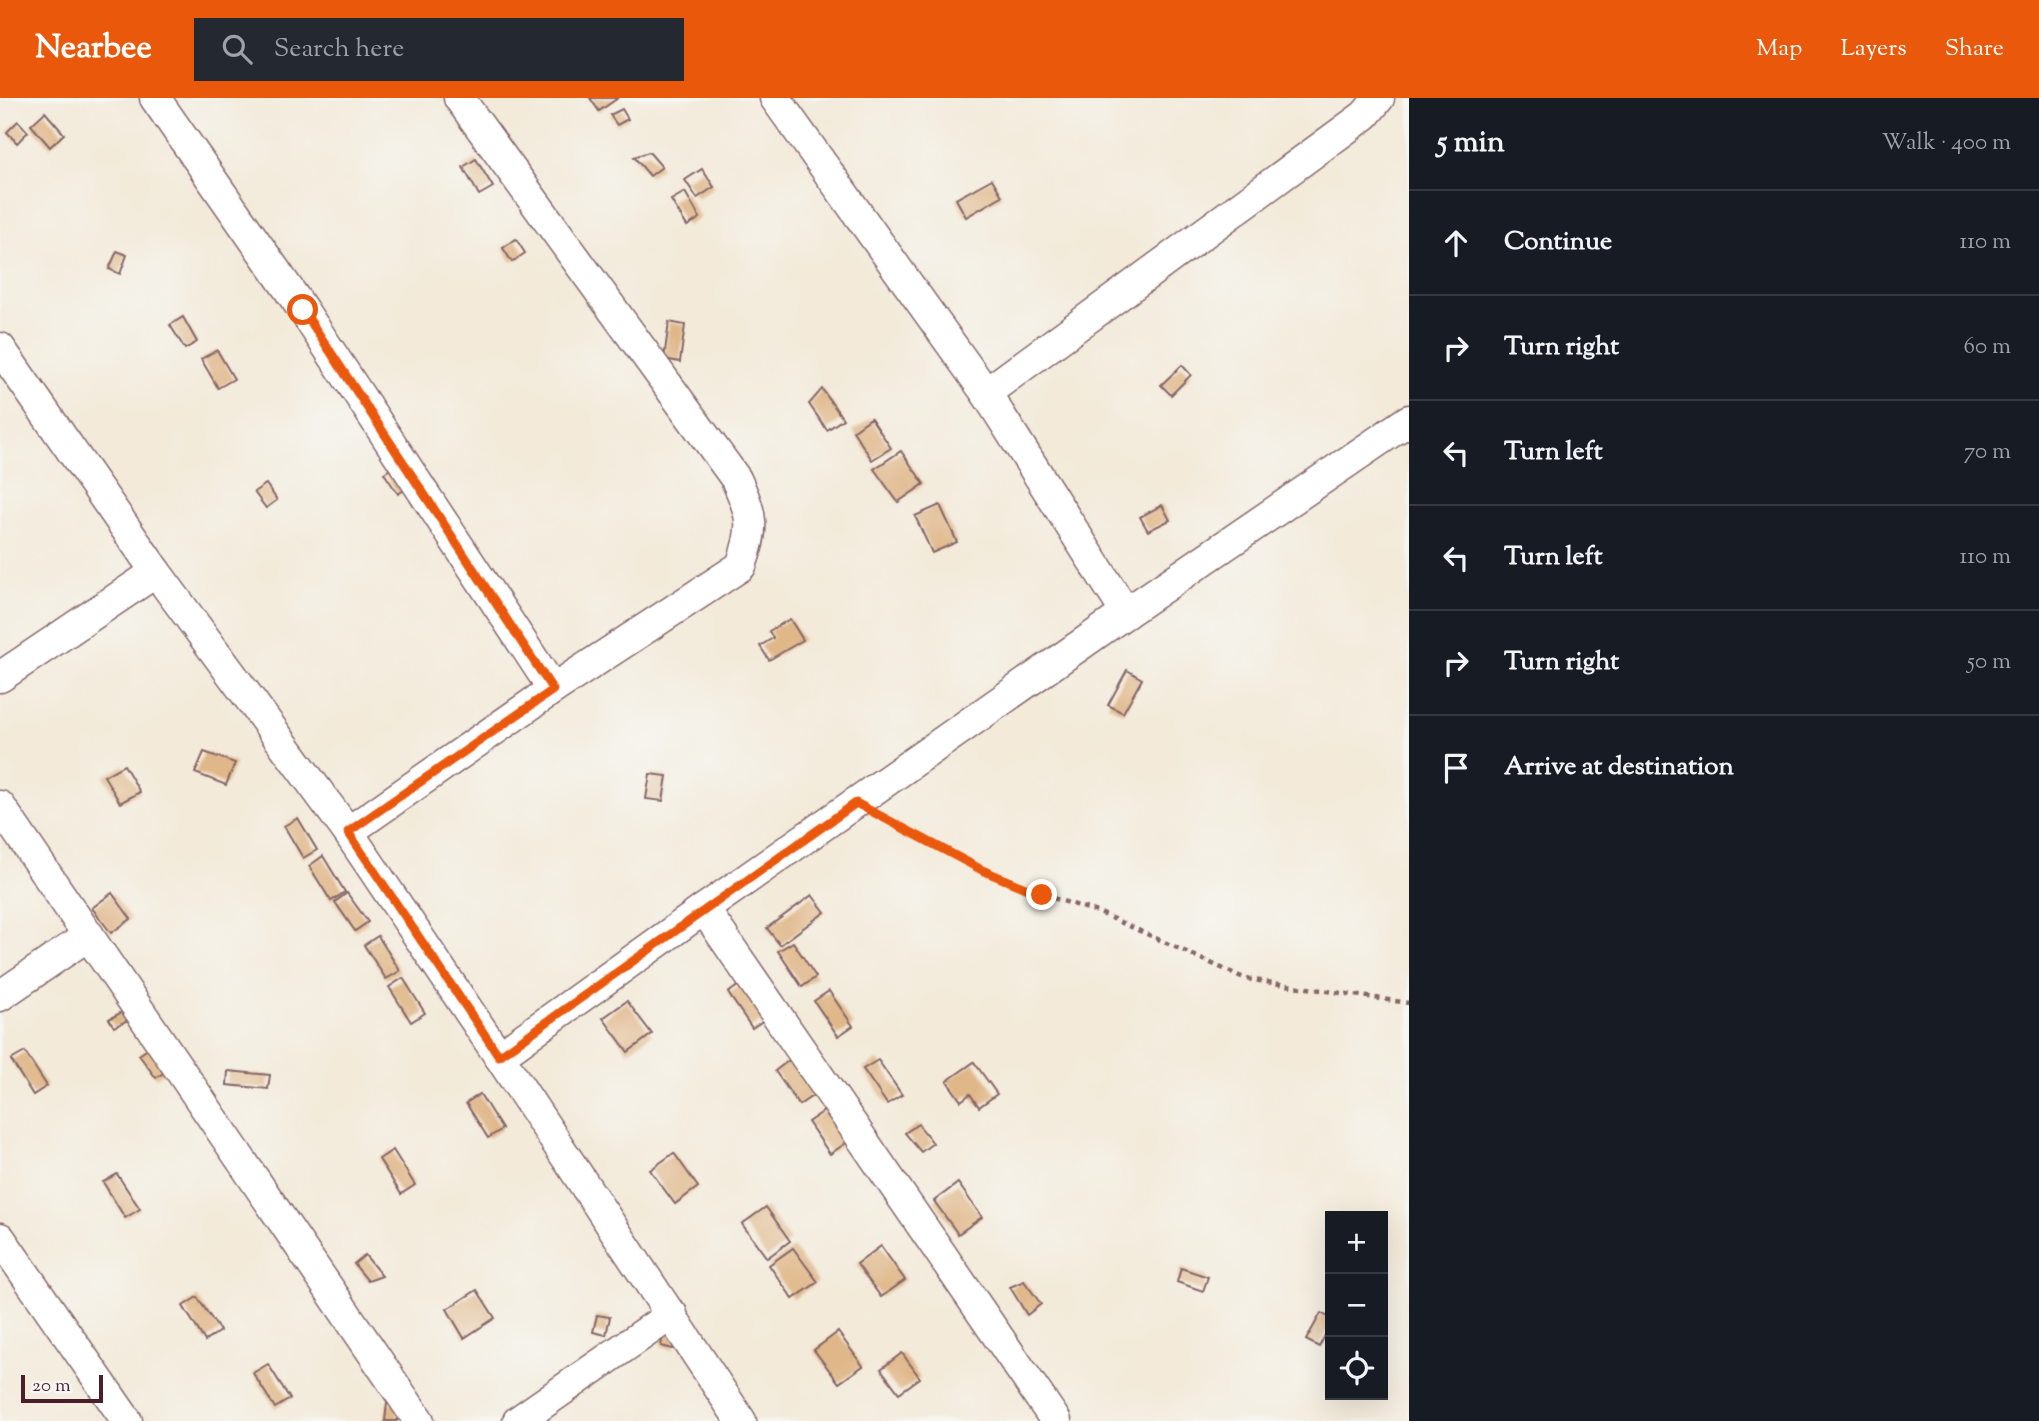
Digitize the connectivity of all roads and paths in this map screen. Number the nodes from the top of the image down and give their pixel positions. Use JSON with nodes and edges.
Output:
{"nodes":[{"id":1,"x":155,"y":98,"type":"edge"},
{"id":2,"x":459,"y":98,"type":"edge"},
{"id":3,"x":775,"y":98,"type":"edge"},
{"id":4,"x":1379,"y":98,"type":"edge"},
{"id":5,"x":0,"y":348,"type":"edge"},
{"id":6,"x":986,"y":393,"type":"junction"},
{"id":7,"x":1409,"y":420,"type":"edge"},
{"id":8,"x":156,"y":572,"type":"junction"},
{"id":9,"x":1126,"y":613,"type":"junction"},
{"id":10,"x":0,"y":677,"type":"edge"},
{"id":11,"x":553,"y":690,"type":"junction"},
{"id":12,"x":856,"y":803,"type":"junction"},
{"id":13,"x":0,"y":806,"type":"edge"},
{"id":14,"x":348,"y":832,"type":"junction"},
{"id":15,"x":704,"y":909,"type":"junction"},
{"id":16,"x":89,"y":935,"type":"junction"},
{"id":17,"x":0,"y":996,"type":"edge"},
{"id":18,"x":1409,"y":1003,"type":"edge"},
{"id":19,"x":499,"y":1056,"type":"junction"},
{"id":20,"x":0,"y":1238,"type":"edge"},
{"id":21,"x":672,"y":1314,"type":"junction"},
{"id":22,"x":127,"y":1421,"type":"edge"},
{"id":23,"x":419,"y":1421,"type":"edge"},
{"id":24,"x":518,"y":1421,"type":"edge"},
{"id":25,"x":741,"y":1421,"type":"edge"},
{"id":26,"x":1056,"y":1421,"type":"edge"}],
"edges":[{"from":1,"to":11,"type":"street"},
{"from":2,"to":11,"type":"street"},
{"from":3,"to":6,"type":"street"},
{"from":4,"to":6,"type":"street"},
{"from":5,"to":8,"type":"street"},
{"from":6,"to":9,"type":"street"},
{"from":7,"to":9,"type":"street"},
{"from":8,"to":10,"type":"street"},
{"from":8,"to":14,"type":"street"},
{"from":9,"to":12,"type":"street"},
{"from":11,"to":14,"type":"street"},
{"from":12,"to":15,"type":"street"},
{"from":12,"to":18,"type":"path"},
{"from":13,"to":16,"type":"street"},
{"from":14,"to":19,"type":"street"},
{"from":15,"to":19,"type":"street"},
{"from":15,"to":26,"type":"street"},
{"from":16,"to":17,"type":"street"},
{"from":16,"to":23,"type":"street"},
{"from":19,"to":21,"type":"street"},
{"from":20,"to":22,"type":"street"},
{"from":21,"to":24,"type":"street"},
{"from":21,"to":25,"type":"street"}]}
